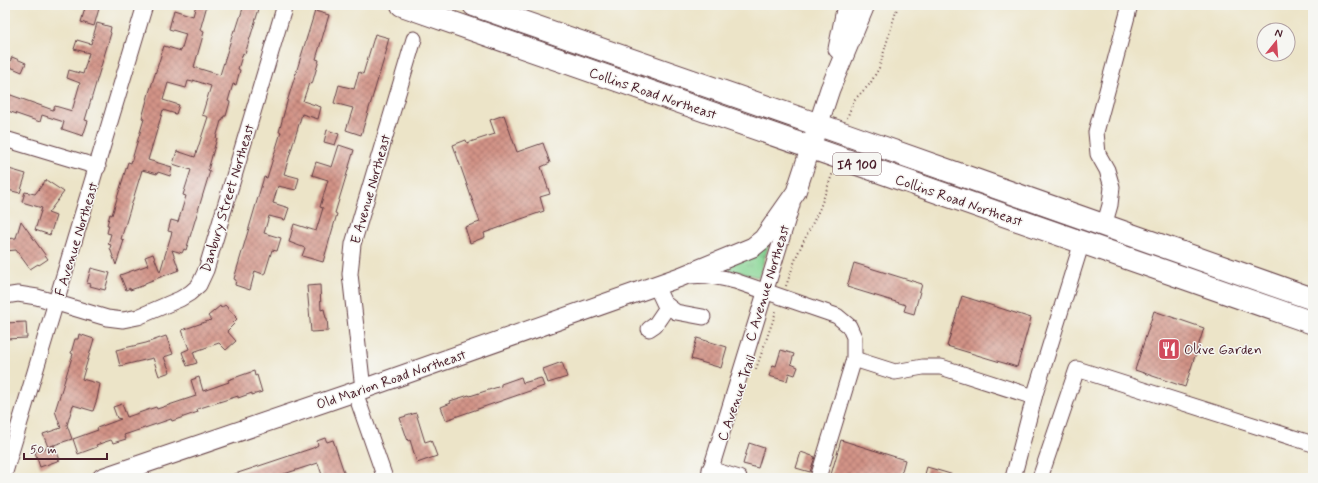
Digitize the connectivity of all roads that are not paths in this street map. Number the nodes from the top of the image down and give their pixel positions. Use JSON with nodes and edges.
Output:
{"nodes":[{"id":1,"x":145,"y":5,"type":"edge"},
{"id":2,"x":285,"y":5,"type":"edge"},
{"id":3,"x":402,"y":5,"type":"edge"},
{"id":4,"x":474,"y":5,"type":"edge"},
{"id":5,"x":847,"y":5,"type":"edge"},
{"id":6,"x":866,"y":5,"type":"edge"},
{"id":7,"x":1130,"y":5,"type":"edge"},
{"id":8,"x":505,"y":10,"type":"edge"},
{"id":9,"x":414,"y":39,"type":"dead end"},
{"id":10,"x":830,"y":89,"type":"junction"},
{"id":11,"x":818,"y":125,"type":"junction"},
{"id":12,"x":5,"y":139,"type":"edge"},
{"id":13,"x":810,"y":148,"type":"junction"},
{"id":14,"x":98,"y":167,"type":"junction"},
{"id":15,"x":796,"y":192,"type":"junction"},
{"id":16,"x":1104,"y":226,"type":"junction"},
{"id":17,"x":1082,"y":242,"type":"junction"},
{"id":18,"x":680,"y":277,"type":"junction"},
{"id":19,"x":656,"y":286,"type":"junction"},
{"id":20,"x":764,"y":291,"type":"junction"},
{"id":21,"x":5,"y":296,"type":"edge"},
{"id":22,"x":1313,"y":299,"type":"edge"},
{"id":23,"x":56,"y":302,"type":"junction"},
{"id":24,"x":668,"y":306,"type":"junction"},
{"id":25,"x":703,"y":317,"type":"dead end"},
{"id":26,"x":1313,"y":323,"type":"edge"},
{"id":27,"x":649,"y":329,"type":"dead end"},
{"id":28,"x":854,"y":359,"type":"junction"},
{"id":29,"x":359,"y":390,"type":"junction"},
{"id":30,"x":1034,"y":397,"type":"junction"},
{"id":31,"x":1313,"y":444,"type":"edge"},
{"id":32,"x":5,"y":472,"type":"edge"},
{"id":33,"x":709,"y":474,"type":"edge"},
{"id":34,"x":102,"y":478,"type":"edge"},
{"id":35,"x":385,"y":478,"type":"edge"},
{"id":36,"x":739,"y":478,"type":"edge"},
{"id":37,"x":818,"y":478,"type":"edge"},
{"id":38,"x":1013,"y":478,"type":"edge"},
{"id":39,"x":1040,"y":478,"type":"edge"}],
"edges":[{"from":1,"to":14,"type":"street","name":"F Avenue Northeast"},
{"from":2,"to":23,"type":"street","name":"Danbury Street Northeast"},
{"from":3,"to":13,"type":"highway","name":"Collins Road Northeast","number":"IA 100"},
{"from":4,"to":8,"type":"highway","name":"Collins Road Northeast","number":"IA 100"},
{"from":5,"to":10,"type":"main road","name":"C Avenue Northeast"},
{"from":6,"to":10,"type":"main road","name":"C Avenue Northeast"},
{"from":7,"to":16,"type":"street"},
{"from":8,"to":11,"type":"highway","name":"Collins Road Northeast","number":"IA 100"},
{"from":9,"to":29,"type":"street","name":"E Avenue Northeast"},
{"from":10,"to":11,"type":"main road","name":"C Avenue Northeast"},
{"from":11,"to":13,"type":"main road","name":"C Avenue Northeast"},
{"from":11,"to":16,"type":"highway","name":"Collins Road Northeast","number":"IA 100"},
{"from":12,"to":14,"type":"street"},
{"from":13,"to":15,"type":"main road","name":"C Avenue Northeast"},
{"from":13,"to":17,"type":"highway","name":"Collins Road Northeast","number":"IA 100"},
{"from":14,"to":23,"type":"street","name":"F Avenue Northeast"},
{"from":15,"to":18,"type":"main road","name":"Old Marion Road Northeast"},
{"from":15,"to":20,"type":"street","name":"C Avenue Northeast"},
{"from":16,"to":22,"type":"highway","name":"Collins Road Northeast","number":"IA 100"},
{"from":17,"to":26,"type":"highway","name":"Collins Road Northeast","number":"IA 100"},
{"from":17,"to":30,"type":"street"},
{"from":18,"to":19,"type":"main road","name":"Old Marion Road Northeast"},
{"from":18,"to":20,"type":"street","name":"Old Marion Road Northeast"},
{"from":19,"to":24,"type":"street"},
{"from":19,"to":29,"type":"main road","name":"Old Marion Road Northeast"},
{"from":20,"to":28,"type":"street","name":"Old Marion Road Northeast"},
{"from":20,"to":33,"type":"street","name":"C Avenue Northeast"},
{"from":21,"to":23,"type":"street","name":"Danbury Street Northeast"},
{"from":23,"to":32,"type":"street","name":"F Avenue Northeast"},
{"from":24,"to":25,"type":"street"},
{"from":24,"to":27,"type":"street"},
{"from":28,"to":30,"type":"street"},
{"from":28,"to":37,"type":"street","name":"Old Marion Road Northeast"},
{"from":29,"to":34,"type":"main road","name":"Old Marion Road Northeast"},
{"from":29,"to":35,"type":"street","name":"E Avenue Northeast"},
{"from":30,"to":38,"type":"street"},
{"from":31,"to":39,"type":"street"},
{"from":33,"to":36,"type":"street"}]}
